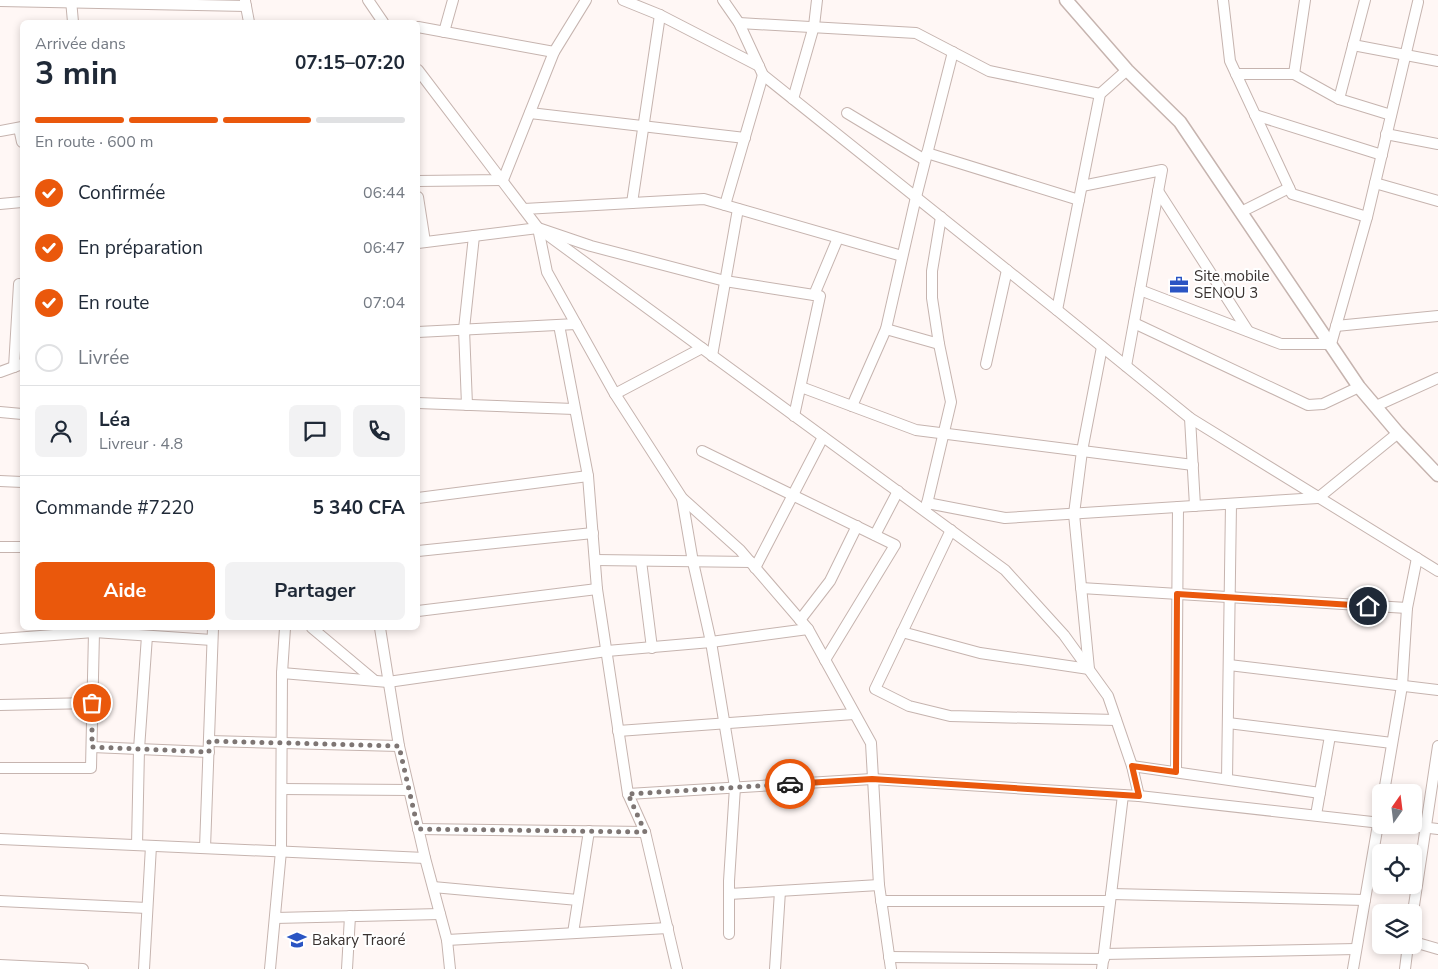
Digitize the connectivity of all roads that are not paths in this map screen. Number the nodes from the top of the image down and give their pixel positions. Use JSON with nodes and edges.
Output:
{"nodes":[{"id":1,"x":368,"y":0,"type":"edge"},
{"id":2,"x":453,"y":0,"type":"edge"},
{"id":3,"x":586,"y":0,"type":"edge"},
{"id":4,"x":623,"y":0,"type":"edge"},
{"id":5,"x":723,"y":0,"type":"edge"},
{"id":6,"x":817,"y":0,"type":"edge"},
{"id":7,"x":1066,"y":0,"type":"edge"},
{"id":8,"x":1223,"y":0,"type":"edge"},
{"id":9,"x":1305,"y":0,"type":"edge"},
{"id":10,"x":1365,"y":0,"type":"edge"},
{"id":11,"x":0,"y":1,"type":"edge"},
{"id":12,"x":71,"y":1,"type":"edge"},
{"id":13,"x":1420,"y":2,"type":"edge"},
{"id":14,"x":246,"y":3,"type":"edge"},
{"id":15,"x":660,"y":15,"type":"junction"},
{"id":16,"x":72,"y":20,"type":"edge"},
{"id":17,"x":249,"y":20,"type":"edge"},
{"id":18,"x":384,"y":20,"type":"edge"},
{"id":19,"x":739,"y":23,"type":"junction"},
{"id":20,"x":814,"y":26,"type":"junction"},
{"id":21,"x":420,"y":27,"type":"edge"},
{"id":22,"x":444,"y":32,"type":"junction"},
{"id":23,"x":1353,"y":45,"type":"junction"},
{"id":24,"x":554,"y":52,"type":"junction"},
{"id":25,"x":952,"y":52,"type":"junction"},
{"id":26,"x":1405,"y":55,"type":"junction"},
{"id":27,"x":1438,"y":61,"type":"edge"},
{"id":28,"x":1127,"y":70,"type":"junction"},
{"id":29,"x":761,"y":71,"type":"junction"},
{"id":30,"x":420,"y":73,"type":"edge"},
{"id":31,"x":1236,"y":74,"type":"junction"},
{"id":32,"x":1294,"y":74,"type":"junction"},
{"id":33,"x":1100,"y":94,"type":"junction"},
{"id":34,"x":792,"y":99,"type":"junction"},
{"id":35,"x":1339,"y":99,"type":"junction"},
{"id":36,"x":530,"y":113,"type":"junction"},
{"id":37,"x":847,"y":113,"type":"dead end"},
{"id":38,"x":1255,"y":115,"type":"junction"},
{"id":39,"x":1391,"y":115,"type":"junction"},
{"id":40,"x":644,"y":126,"type":"junction"},
{"id":41,"x":20,"y":128,"type":"edge"},
{"id":42,"x":0,"y":131,"type":"edge"},
{"id":43,"x":1386,"y":134,"type":"junction"},
{"id":44,"x":745,"y":138,"type":"junction"},
{"id":45,"x":1438,"y":144,"type":"edge"},
{"id":46,"x":1382,"y":155,"type":"junction"},
{"id":47,"x":926,"y":157,"type":"junction"},
{"id":48,"x":503,"y":180,"type":"junction"},
{"id":49,"x":420,"y":181,"type":"edge"},
{"id":50,"x":1375,"y":183,"type":"junction"},
{"id":51,"x":1082,"y":186,"type":"junction"},
{"id":52,"x":1289,"y":188,"type":"junction"},
{"id":53,"x":1158,"y":192,"type":"junction"},
{"id":54,"x":916,"y":198,"type":"junction"},
{"id":55,"x":1079,"y":200,"type":"junction"},
{"id":56,"x":1438,"y":201,"type":"edge"},
{"id":57,"x":20,"y":202,"type":"edge"},
{"id":58,"x":632,"y":203,"type":"junction"},
{"id":59,"x":0,"y":204,"type":"edge"},
{"id":60,"x":725,"y":205,"type":"junction"},
{"id":61,"x":524,"y":209,"type":"junction"},
{"id":62,"x":738,"y":209,"type":"junction"},
{"id":63,"x":1242,"y":212,"type":"junction"},
{"id":64,"x":941,"y":217,"type":"junction"},
{"id":65,"x":1366,"y":217,"type":"junction"},
{"id":66,"x":420,"y":228,"type":"edge"},
{"id":67,"x":538,"y":228,"type":"junction"},
{"id":68,"x":474,"y":236,"type":"junction"},
{"id":69,"x":838,"y":238,"type":"junction"},
{"id":70,"x":421,"y":243,"type":"edge"},
{"id":71,"x":902,"y":256,"type":"junction"},
{"id":72,"x":1007,"y":270,"type":"junction"},
{"id":73,"x":725,"y":281,"type":"junction"},
{"id":74,"x":19,"y":284,"type":"dead end"},
{"id":75,"x":1140,"y":290,"type":"junction"},
{"id":76,"x":814,"y":295,"type":"junction"},
{"id":77,"x":1057,"y":310,"type":"junction"},
{"id":78,"x":1438,"y":316,"type":"edge"},
{"id":79,"x":576,"y":324,"type":"junction"},
{"id":80,"x":1134,"y":324,"type":"junction"},
{"id":81,"x":559,"y":325,"type":"junction"},
{"id":82,"x":1336,"y":326,"type":"junction"},
{"id":83,"x":464,"y":329,"type":"junction"},
{"id":84,"x":886,"y":329,"type":"junction"},
{"id":85,"x":1248,"y":331,"type":"junction"},
{"id":86,"x":420,"y":332,"type":"edge"},
{"id":87,"x":939,"y":344,"type":"junction"},
{"id":88,"x":1331,"y":344,"type":"junction"},
{"id":89,"x":1102,"y":347,"type":"junction"},
{"id":90,"x":702,"y":348,"type":"junction"},
{"id":91,"x":712,"y":356,"type":"junction"},
{"id":92,"x":986,"y":364,"type":"dead end"},
{"id":93,"x":18,"y":365,"type":"edge"},
{"id":94,"x":1126,"y":366,"type":"junction"},
{"id":95,"x":0,"y":372,"type":"edge"},
{"id":96,"x":1438,"y":378,"type":"edge"},
{"id":97,"x":1360,"y":386,"type":"junction"},
{"id":98,"x":801,"y":387,"type":"junction"},
{"id":99,"x":615,"y":394,"type":"junction"},
{"id":100,"x":420,"y":403,"type":"edge"},
{"id":101,"x":467,"y":405,"type":"junction"},
{"id":102,"x":852,"y":406,"type":"junction"},
{"id":103,"x":1376,"y":406,"type":"junction"},
{"id":104,"x":574,"y":410,"type":"junction"},
{"id":105,"x":0,"y":412,"type":"edge"},
{"id":106,"x":20,"y":414,"type":"edge"},
{"id":107,"x":794,"y":416,"type":"junction"},
{"id":108,"x":1190,"y":418,"type":"junction"},
{"id":109,"x":943,"y":433,"type":"junction"},
{"id":110,"x":1398,"y":433,"type":"junction"},
{"id":111,"x":823,"y":437,"type":"junction"},
{"id":112,"x":1082,"y":451,"type":"junction"},
{"id":113,"x":702,"y":452,"type":"dead end"},
{"id":114,"x":1193,"y":465,"type":"junction"},
{"id":115,"x":1438,"y":475,"type":"edge"},
{"id":116,"x":588,"y":476,"type":"junction"},
{"id":117,"x":0,"y":481,"type":"edge"},
{"id":118,"x":20,"y":482,"type":"edge"},
{"id":119,"x":898,"y":491,"type":"junction"},
{"id":120,"x":792,"y":495,"type":"junction"},
{"id":121,"x":420,"y":498,"type":"edge"},
{"id":122,"x":682,"y":498,"type":"junction"},
{"id":123,"x":1318,"y":498,"type":"junction"},
{"id":124,"x":1231,"y":504,"type":"junction"},
{"id":125,"x":1195,"y":506,"type":"junction"},
{"id":126,"x":926,"y":507,"type":"junction"},
{"id":127,"x":1178,"y":508,"type":"junction"},
{"id":128,"x":1074,"y":514,"type":"junction"},
{"id":129,"x":856,"y":526,"type":"junction"},
{"id":130,"x":951,"y":530,"type":"junction"},
{"id":131,"x":593,"y":533,"type":"junction"},
{"id":132,"x":874,"y":535,"type":"junction"},
{"id":133,"x":0,"y":547,"type":"edge"},
{"id":134,"x":20,"y":547,"type":"edge"},
{"id":135,"x":420,"y":550,"type":"edge"},
{"id":136,"x":1417,"y":558,"type":"junction"},
{"id":137,"x":595,"y":560,"type":"junction"},
{"id":138,"x":641,"y":561,"type":"junction"},
{"id":139,"x":693,"y":562,"type":"junction"},
{"id":140,"x":753,"y":565,"type":"junction"},
{"id":141,"x":1438,"y":571,"type":"edge"},
{"id":142,"x":1080,"y":588,"type":"junction"},
{"id":143,"x":597,"y":589,"type":"junction"},
{"id":144,"x":1177,"y":594,"type":"junction"},
{"id":145,"x":1230,"y":597,"type":"junction"},
{"id":146,"x":1407,"y":608,"type":"junction"},
{"id":147,"x":420,"y":611,"type":"edge"},
{"id":148,"x":800,"y":620,"type":"junction"},
{"id":149,"x":808,"y":628,"type":"junction"},
{"id":150,"x":213,"y":630,"type":"edge"},
{"id":151,"x":285,"y":630,"type":"edge"},
{"id":152,"x":314,"y":630,"type":"edge"},
{"id":153,"x":380,"y":630,"type":"edge"},
{"id":154,"x":94,"y":632,"type":"junction"},
{"id":155,"x":902,"y":632,"type":"junction"},
{"id":156,"x":147,"y":636,"type":"junction"},
{"id":157,"x":0,"y":639,"type":"edge"},
{"id":158,"x":212,"y":640,"type":"junction"},
{"id":159,"x":711,"y":642,"type":"junction"},
{"id":160,"x":652,"y":648,"type":"junction"},
{"id":161,"x":607,"y":652,"type":"junction"},
{"id":162,"x":825,"y":660,"type":"junction"},
{"id":163,"x":1229,"y":665,"type":"junction"},
{"id":164,"x":1089,"y":669,"type":"junction"},
{"id":165,"x":282,"y":673,"type":"junction"},
{"id":166,"x":374,"y":680,"type":"junction"},
{"id":167,"x":388,"y":682,"type":"junction"},
{"id":168,"x":1402,"y":686,"type":"junction"},
{"id":169,"x":1438,"y":690,"type":"edge"},
{"id":170,"x":92,"y":703,"type":"junction"},
{"id":171,"x":0,"y":705,"type":"edge"},
{"id":172,"x":854,"y":714,"type":"junction"},
{"id":173,"x":1116,"y":720,"type":"junction"},
{"id":174,"x":724,"y":723,"type":"junction"},
{"id":175,"x":1228,"y":723,"type":"junction"},
{"id":176,"x":618,"y":731,"type":"junction"},
{"id":177,"x":1330,"y":736,"type":"junction"},
{"id":178,"x":209,"y":741,"type":"junction"},
{"id":179,"x":1392,"y":743,"type":"junction"},
{"id":180,"x":282,"y":744,"type":"junction"},
{"id":181,"x":399,"y":746,"type":"junction"},
{"id":182,"x":1438,"y":746,"type":"edge"},
{"id":183,"x":92,"y":747,"type":"junction"},
{"id":184,"x":139,"y":749,"type":"junction"},
{"id":185,"x":209,"y":752,"type":"junction"},
{"id":186,"x":1132,"y":766,"type":"junction"},
{"id":187,"x":0,"y":768,"type":"edge"},
{"id":188,"x":1176,"y":772,"type":"junction"},
{"id":189,"x":872,"y":779,"type":"junction"},
{"id":190,"x":1227,"y":780,"type":"junction"},
{"id":191,"x":1385,"y":784,"type":"edge"},
{"id":192,"x":735,"y":787,"type":"junction"},
{"id":193,"x":282,"y":790,"type":"junction"},
{"id":194,"x":409,"y":790,"type":"junction"},
{"id":195,"x":1320,"y":793,"type":"junction"},
{"id":196,"x":628,"y":794,"type":"junction"},
{"id":197,"x":1123,"y":795,"type":"junction"},
{"id":198,"x":1139,"y":796,"type":"junction"},
{"id":199,"x":1316,"y":815,"type":"junction"},
{"id":200,"x":1372,"y":821,"type":"edge"},
{"id":201,"x":1422,"y":827,"type":"edge"},
{"id":202,"x":1426,"y":827,"type":"junction"},
{"id":203,"x":418,"y":829,"type":"junction"},
{"id":204,"x":1438,"y":829,"type":"edge"},
{"id":205,"x":589,"y":831,"type":"junction"},
{"id":206,"x":645,"y":832,"type":"junction"},
{"id":207,"x":1378,"y":834,"type":"edge"},
{"id":208,"x":0,"y":839,"type":"edge"},
{"id":209,"x":138,"y":845,"type":"junction"},
{"id":210,"x":150,"y":846,"type":"junction"},
{"id":211,"x":205,"y":848,"type":"junction"},
{"id":212,"x":281,"y":851,"type":"junction"},
{"id":213,"x":425,"y":858,"type":"junction"},
{"id":214,"x":879,"y":885,"type":"junction"},
{"id":215,"x":433,"y":887,"type":"junction"},
{"id":216,"x":780,"y":891,"type":"junction"},
{"id":217,"x":729,"y":894,"type":"junction"},
{"id":218,"x":1111,"y":898,"type":"junction"},
{"id":219,"x":578,"y":900,"type":"junction"},
{"id":220,"x":881,"y":900,"type":"junction"},
{"id":221,"x":1365,"y":900,"type":"junction"},
{"id":222,"x":0,"y":901,"type":"edge"},
{"id":223,"x":1414,"y":904,"type":"edge"},
{"id":224,"x":147,"y":908,"type":"junction"},
{"id":225,"x":440,"y":914,"type":"junction"},
{"id":226,"x":350,"y":916,"type":"junction"},
{"id":227,"x":275,"y":918,"type":"junction"},
{"id":228,"x":668,"y":928,"type":"junction"},
{"id":229,"x":573,"y":933,"type":"junction"},
{"id":230,"x":729,"y":934,"type":"dead end"},
{"id":231,"x":447,"y":940,"type":"junction"},
{"id":232,"x":1422,"y":944,"type":"edge"},
{"id":233,"x":1356,"y":949,"type":"junction"},
{"id":234,"x":1438,"y":949,"type":"edge"},
{"id":235,"x":1407,"y":954,"type":"edge"},
{"id":236,"x":889,"y":957,"type":"junction"},
{"id":237,"x":1103,"y":960,"type":"edge"},
{"id":238,"x":0,"y":965,"type":"edge"},
{"id":239,"x":83,"y":969,"type":"edge"},
{"id":240,"x":144,"y":969,"type":"edge"},
{"id":241,"x":270,"y":969,"type":"edge"},
{"id":242,"x":347,"y":969,"type":"edge"},
{"id":243,"x":450,"y":969,"type":"edge"},
{"id":244,"x":677,"y":969,"type":"edge"},
{"id":245,"x":775,"y":969,"type":"edge"},
{"id":246,"x":891,"y":969,"type":"edge"},
{"id":247,"x":1353,"y":969,"type":"edge"},
{"id":248,"x":1405,"y":969,"type":"edge"}],
"edges":[{"from":1,"to":18,"type":"street"},
{"from":2,"to":22,"type":"street"},
{"from":3,"to":24,"type":"street"},
{"from":4,"to":15,"type":"street"},
{"from":5,"to":19,"type":"street"},
{"from":6,"to":20,"type":"street"},
{"from":7,"to":28,"type":"street"},
{"from":8,"to":31,"type":"street"},
{"from":9,"to":32,"type":"street"},
{"from":10,"to":23,"type":"street"},
{"from":11,"to":12,"type":"street"},
{"from":12,"to":14,"type":"street"},
{"from":12,"to":16,"type":"street"},
{"from":13,"to":26,"type":"street"},
{"from":14,"to":17,"type":"street"},
{"from":15,"to":29,"type":"street"},
{"from":15,"to":40,"type":"street"},
{"from":19,"to":20,"type":"street"},
{"from":19,"to":29,"type":"street"},
{"from":20,"to":25,"type":"street"},
{"from":20,"to":34,"type":"street"},
{"from":21,"to":22,"type":"street"},
{"from":22,"to":24,"type":"street"},
{"from":23,"to":26,"type":"street"},
{"from":23,"to":35,"type":"street"},
{"from":24,"to":36,"type":"street"},
{"from":25,"to":33,"type":"street"},
{"from":25,"to":47,"type":"street"},
{"from":26,"to":27,"type":"street"},
{"from":26,"to":39,"type":"street"},
{"from":28,"to":33,"type":"street"},
{"from":28,"to":63,"type":"street"},
{"from":29,"to":34,"type":"street"},
{"from":29,"to":44,"type":"street"},
{"from":30,"to":48,"type":"street"},
{"from":31,"to":32,"type":"street"},
{"from":31,"to":38,"type":"street"},
{"from":32,"to":35,"type":"street"},
{"from":33,"to":51,"type":"street"},
{"from":34,"to":54,"type":"street"},
{"from":35,"to":39,"type":"street"},
{"from":36,"to":40,"type":"street"},
{"from":36,"to":48,"type":"street"},
{"from":37,"to":47,"type":"street"},
{"from":38,"to":46,"type":"street"},
{"from":38,"to":52,"type":"street"},
{"from":39,"to":43,"type":"street"},
{"from":40,"to":44,"type":"street"},
{"from":40,"to":58,"type":"street"},
{"from":41,"to":42,"type":"street"},
{"from":43,"to":45,"type":"street"},
{"from":43,"to":46,"type":"street"},
{"from":44,"to":60,"type":"street"},
{"from":46,"to":50,"type":"street"},
{"from":47,"to":54,"type":"street"},
{"from":47,"to":55,"type":"street"},
{"from":48,"to":49,"type":"street"},
{"from":48,"to":61,"type":"street"},
{"from":50,"to":56,"type":"street"},
{"from":50,"to":65,"type":"street"},
{"from":51,"to":53,"type":"street"},
{"from":51,"to":55,"type":"street"},
{"from":52,"to":63,"type":"street"},
{"from":52,"to":65,"type":"street"},
{"from":53,"to":75,"type":"street"},
{"from":53,"to":85,"type":"street"},
{"from":54,"to":64,"type":"street"},
{"from":54,"to":71,"type":"street"},
{"from":55,"to":77,"type":"street"},
{"from":57,"to":59,"type":"street"},
{"from":58,"to":60,"type":"street"},
{"from":58,"to":61,"type":"street"},
{"from":60,"to":62,"type":"street"},
{"from":61,"to":67,"type":"street"},
{"from":62,"to":69,"type":"street"},
{"from":62,"to":73,"type":"street"},
{"from":63,"to":88,"type":"street"},
{"from":64,"to":72,"type":"street"},
{"from":64,"to":87,"type":"street"},
{"from":65,"to":82,"type":"street"},
{"from":66,"to":70,"type":"street"},
{"from":67,"to":68,"type":"street"},
{"from":67,"to":73,"type":"street"},
{"from":67,"to":79,"type":"street"},
{"from":67,"to":90,"type":"street"},
{"from":68,"to":70,"type":"street"},
{"from":68,"to":83,"type":"street"},
{"from":69,"to":71,"type":"street"},
{"from":69,"to":76,"type":"street"},
{"from":71,"to":84,"type":"street"},
{"from":72,"to":77,"type":"street"},
{"from":72,"to":92,"type":"street"},
{"from":73,"to":76,"type":"street"},
{"from":73,"to":91,"type":"street"},
{"from":74,"to":93,"type":"street"},
{"from":75,"to":80,"type":"street"},
{"from":75,"to":85,"type":"street"},
{"from":76,"to":98,"type":"street"},
{"from":77,"to":89,"type":"street"},
{"from":78,"to":82,"type":"street"},
{"from":79,"to":81,"type":"street"},
{"from":79,"to":99,"type":"street"},
{"from":80,"to":94,"type":"street"},
{"from":80,"to":97,"type":"street"},
{"from":81,"to":83,"type":"street"},
{"from":81,"to":104,"type":"street"},
{"from":82,"to":88,"type":"street"},
{"from":83,"to":86,"type":"street"},
{"from":83,"to":101,"type":"street"},
{"from":84,"to":87,"type":"street"},
{"from":84,"to":102,"type":"street"},
{"from":85,"to":88,"type":"street"},
{"from":87,"to":109,"type":"street"},
{"from":88,"to":97,"type":"street"},
{"from":89,"to":94,"type":"street"},
{"from":89,"to":112,"type":"street"},
{"from":90,"to":91,"type":"street"},
{"from":90,"to":99,"type":"street"},
{"from":91,"to":107,"type":"street"},
{"from":93,"to":95,"type":"street"},
{"from":94,"to":108,"type":"street"},
{"from":96,"to":103,"type":"street"},
{"from":97,"to":103,"type":"street"},
{"from":98,"to":102,"type":"street"},
{"from":98,"to":107,"type":"street"},
{"from":99,"to":122,"type":"street"},
{"from":100,"to":101,"type":"street"},
{"from":101,"to":104,"type":"street"},
{"from":102,"to":109,"type":"street"},
{"from":103,"to":110,"type":"street"},
{"from":104,"to":116,"type":"street"},
{"from":105,"to":106,"type":"street"},
{"from":107,"to":111,"type":"street"},
{"from":108,"to":114,"type":"street"},
{"from":108,"to":123,"type":"street"},
{"from":109,"to":112,"type":"street"},
{"from":109,"to":126,"type":"street"},
{"from":110,"to":115,"type":"street"},
{"from":110,"to":123,"type":"street"},
{"from":111,"to":119,"type":"street"},
{"from":111,"to":120,"type":"street"},
{"from":112,"to":114,"type":"street"},
{"from":112,"to":128,"type":"street"},
{"from":113,"to":120,"type":"street"},
{"from":114,"to":125,"type":"street"},
{"from":116,"to":121,"type":"street"},
{"from":116,"to":131,"type":"street"},
{"from":117,"to":118,"type":"street"},
{"from":119,"to":126,"type":"street"},
{"from":119,"to":132,"type":"street"},
{"from":120,"to":129,"type":"street"},
{"from":120,"to":140,"type":"street"},
{"from":122,"to":139,"type":"street"},
{"from":122,"to":140,"type":"street"},
{"from":123,"to":124,"type":"street"},
{"from":123,"to":136,"type":"street"},
{"from":124,"to":125,"type":"street"},
{"from":124,"to":145,"type":"street"},
{"from":125,"to":127,"type":"street"},
{"from":126,"to":128,"type":"street"},
{"from":126,"to":130,"type":"street"},
{"from":127,"to":128,"type":"street"},
{"from":127,"to":144,"type":"street"},
{"from":128,"to":142,"type":"street"},
{"from":129,"to":132,"type":"street"},
{"from":129,"to":148,"type":"street"},
{"from":130,"to":155,"type":"street"},
{"from":130,"to":164,"type":"street"},
{"from":131,"to":135,"type":"street"},
{"from":131,"to":137,"type":"street"},
{"from":132,"to":162,"type":"street"},
{"from":133,"to":134,"type":"street"},
{"from":136,"to":141,"type":"street"},
{"from":136,"to":146,"type":"street"},
{"from":137,"to":138,"type":"street"},
{"from":137,"to":143,"type":"street"},
{"from":138,"to":139,"type":"street"},
{"from":138,"to":160,"type":"street"},
{"from":139,"to":140,"type":"street"},
{"from":139,"to":159,"type":"street"},
{"from":140,"to":148,"type":"street"},
{"from":142,"to":144,"type":"street"},
{"from":142,"to":164,"type":"street"},
{"from":143,"to":147,"type":"street"},
{"from":143,"to":161,"type":"street"},
{"from":144,"to":145,"type":"street"},
{"from":144,"to":188,"type":"street"},
{"from":145,"to":146,"type":"street"},
{"from":145,"to":163,"type":"street"},
{"from":146,"to":168,"type":"street"},
{"from":148,"to":149,"type":"street"},
{"from":149,"to":159,"type":"street"},
{"from":149,"to":162,"type":"street"},
{"from":150,"to":158,"type":"street"},
{"from":151,"to":165,"type":"street"},
{"from":152,"to":166,"type":"street"},
{"from":153,"to":167,"type":"street"},
{"from":154,"to":156,"type":"street"},
{"from":154,"to":157,"type":"street"},
{"from":154,"to":170,"type":"street"},
{"from":155,"to":164,"type":"street"},
{"from":155,"to":173,"type":"street"},
{"from":156,"to":158,"type":"street"},
{"from":156,"to":184,"type":"street"},
{"from":158,"to":178,"type":"street"},
{"from":159,"to":160,"type":"street"},
{"from":159,"to":174,"type":"street"},
{"from":160,"to":161,"type":"street"},
{"from":161,"to":167,"type":"street"},
{"from":161,"to":176,"type":"street"},
{"from":162,"to":172,"type":"street"},
{"from":163,"to":168,"type":"street"},
{"from":163,"to":175,"type":"street"},
{"from":164,"to":173,"type":"street"},
{"from":165,"to":166,"type":"street"},
{"from":165,"to":180,"type":"street"},
{"from":166,"to":167,"type":"street"},
{"from":167,"to":181,"type":"street"},
{"from":168,"to":169,"type":"street"},
{"from":168,"to":179,"type":"street"},
{"from":170,"to":171,"type":"street"},
{"from":170,"to":183,"type":"street"},
{"from":172,"to":174,"type":"street"},
{"from":172,"to":189,"type":"street"},
{"from":173,"to":186,"type":"street"},
{"from":174,"to":176,"type":"street"},
{"from":174,"to":192,"type":"street"},
{"from":175,"to":177,"type":"street"},
{"from":175,"to":190,"type":"street"},
{"from":176,"to":196,"type":"street"},
{"from":177,"to":179,"type":"street"},
{"from":177,"to":195,"type":"street"},
{"from":178,"to":180,"type":"street"},
{"from":178,"to":185,"type":"street"},
{"from":179,"to":191,"type":"street"},
{"from":180,"to":181,"type":"street"},
{"from":180,"to":193,"type":"street"},
{"from":181,"to":194,"type":"street"},
{"from":182,"to":202,"type":"street"},
{"from":183,"to":184,"type":"street"},
{"from":183,"to":187,"type":"street"},
{"from":184,"to":185,"type":"street"},
{"from":184,"to":209,"type":"street"},
{"from":185,"to":211,"type":"street"},
{"from":186,"to":188,"type":"street"},
{"from":186,"to":198,"type":"street"},
{"from":188,"to":190,"type":"street"},
{"from":189,"to":192,"type":"street"},
{"from":189,"to":197,"type":"street"},
{"from":189,"to":214,"type":"street"},
{"from":190,"to":195,"type":"street"},
{"from":192,"to":196,"type":"street"},
{"from":192,"to":217,"type":"street"},
{"from":193,"to":194,"type":"street"},
{"from":193,"to":212,"type":"street"},
{"from":194,"to":203,"type":"street"},
{"from":195,"to":199,"type":"street"},
{"from":196,"to":206,"type":"street"},
{"from":197,"to":198,"type":"street"},
{"from":197,"to":218,"type":"street"},
{"from":198,"to":199,"type":"street"},
{"from":199,"to":200,"type":"street"},
{"from":201,"to":202,"type":"street"},
{"from":202,"to":204,"type":"street"},
{"from":202,"to":223,"type":"street"},
{"from":203,"to":205,"type":"street"},
{"from":203,"to":213,"type":"street"},
{"from":205,"to":206,"type":"street"},
{"from":205,"to":219,"type":"street"},
{"from":206,"to":228,"type":"street"},
{"from":207,"to":221,"type":"street"},
{"from":208,"to":209,"type":"street"},
{"from":209,"to":210,"type":"street"},
{"from":210,"to":211,"type":"street"},
{"from":210,"to":224,"type":"street"},
{"from":211,"to":212,"type":"street"},
{"from":212,"to":213,"type":"street"},
{"from":212,"to":227,"type":"street"},
{"from":213,"to":215,"type":"street"},
{"from":214,"to":216,"type":"street"},
{"from":214,"to":220,"type":"street"},
{"from":215,"to":219,"type":"street"},
{"from":215,"to":225,"type":"street"},
{"from":216,"to":217,"type":"street"},
{"from":216,"to":245,"type":"street"},
{"from":217,"to":230,"type":"street"},
{"from":218,"to":220,"type":"street"},
{"from":218,"to":221,"type":"street"},
{"from":218,"to":237,"type":"street"},
{"from":219,"to":229,"type":"street"},
{"from":220,"to":236,"type":"street"},
{"from":221,"to":233,"type":"street"},
{"from":222,"to":224,"type":"street"},
{"from":224,"to":240,"type":"street"},
{"from":225,"to":226,"type":"street"},
{"from":225,"to":231,"type":"street"},
{"from":226,"to":227,"type":"street"},
{"from":226,"to":242,"type":"street"},
{"from":227,"to":241,"type":"street"},
{"from":228,"to":229,"type":"street"},
{"from":228,"to":244,"type":"street"},
{"from":229,"to":231,"type":"street"},
{"from":231,"to":243,"type":"street"},
{"from":232,"to":234,"type":"street"},
{"from":233,"to":237,"type":"street"},
{"from":233,"to":247,"type":"street"},
{"from":235,"to":248,"type":"street"},
{"from":236,"to":237,"type":"street"},
{"from":236,"to":246,"type":"street"},
{"from":238,"to":239,"type":"street"}]}
